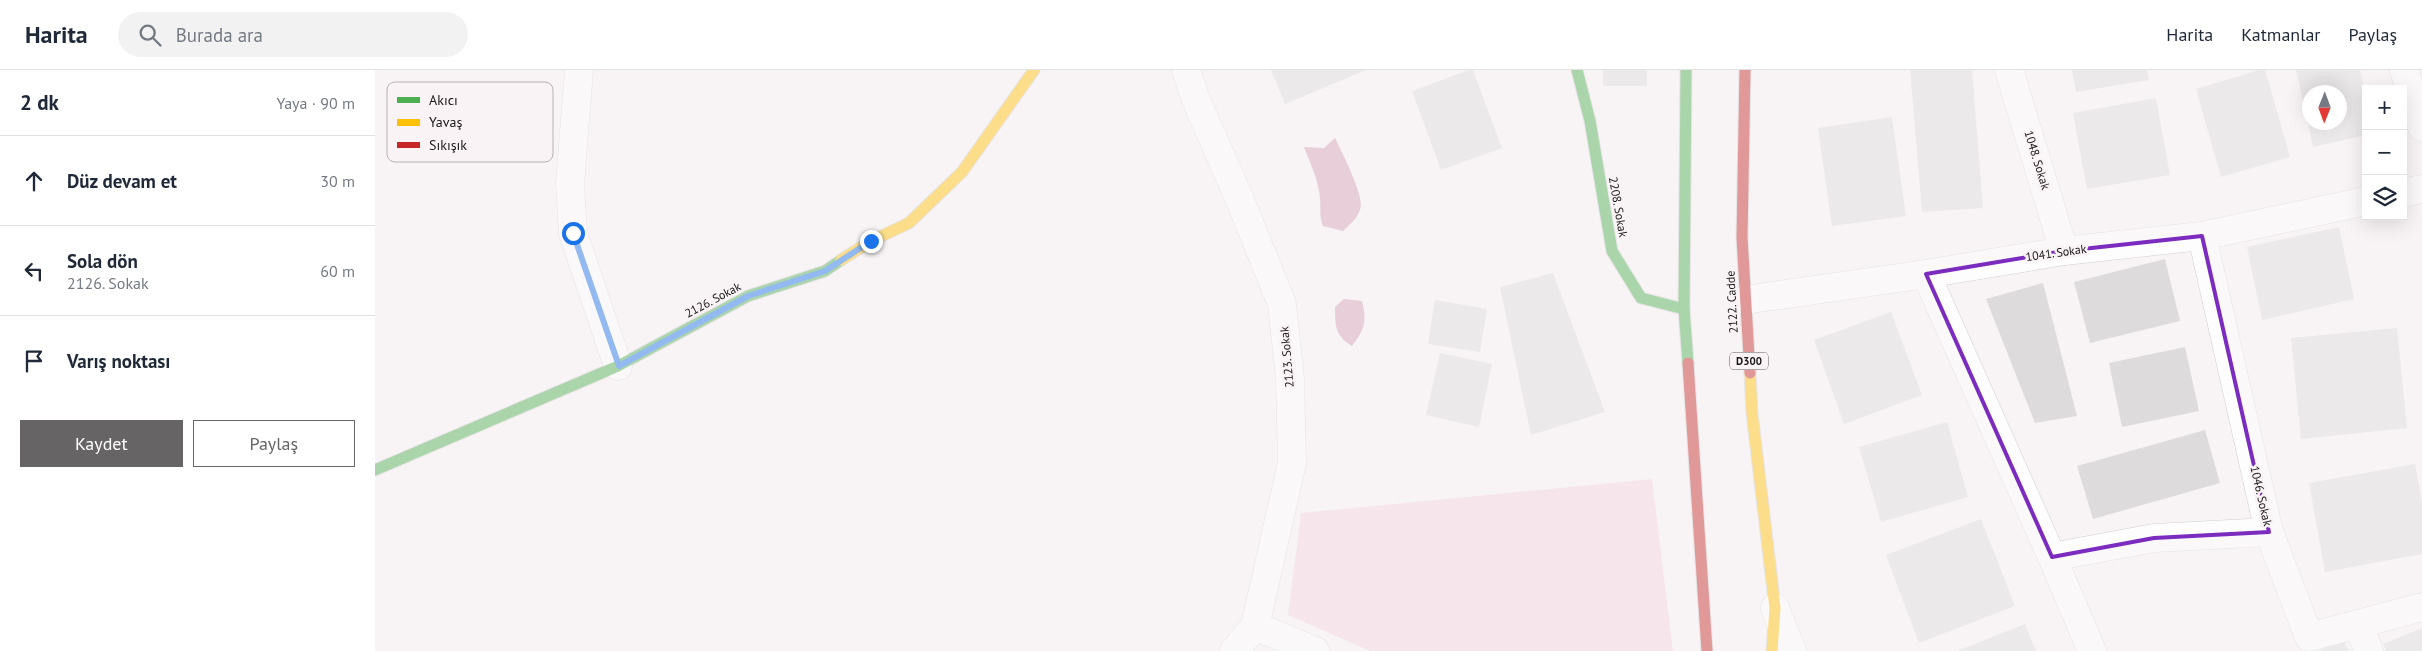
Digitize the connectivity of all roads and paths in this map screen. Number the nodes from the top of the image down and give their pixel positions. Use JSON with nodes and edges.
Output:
{"nodes":[{"id":1,"x":579,"y":70,"type":"edge"},
{"id":2,"x":1034,"y":70,"type":"edge"},
{"id":3,"x":1187,"y":70,"type":"edge"},
{"id":4,"x":1577,"y":70,"type":"edge"},
{"id":5,"x":1686,"y":70,"type":"edge"},
{"id":6,"x":1745,"y":70,"type":"edge"},
{"id":7,"x":2009,"y":70,"type":"edge"},
{"id":8,"x":2404,"y":70,"type":"edge"},
{"id":9,"x":2422,"y":128,"type":"edge"},
{"id":10,"x":2422,"y":189,"type":"edge"},
{"id":11,"x":2407,"y":192,"type":"edge"},
{"id":12,"x":2362,"y":202,"type":"edge"},
{"id":13,"x":2202,"y":236,"type":"junction"},
{"id":14,"x":2064,"y":251,"type":"junction"},
{"id":15,"x":1926,"y":274,"type":"junction"},
{"id":16,"x":1745,"y":300,"type":"junction"},
{"id":17,"x":1684,"y":309,"type":"junction"},
{"id":18,"x":619,"y":366,"type":"junction"},
{"id":19,"x":375,"y":470,"type":"edge"},
{"id":20,"x":2269,"y":532,"type":"junction"},
{"id":21,"x":2052,"y":557,"type":"junction"},
{"id":22,"x":2422,"y":607,"type":"edge"},
{"id":23,"x":1775,"y":608,"type":"junction"},
{"id":24,"x":2358,"y":624,"type":"junction"},
{"id":25,"x":1255,"y":626,"type":"junction"},
{"id":26,"x":1234,"y":651,"type":"edge"},
{"id":27,"x":1315,"y":651,"type":"edge"},
{"id":28,"x":1707,"y":651,"type":"edge"},
{"id":29,"x":1772,"y":651,"type":"edge"},
{"id":30,"x":1792,"y":651,"type":"edge"},
{"id":31,"x":2092,"y":651,"type":"edge"},
{"id":32,"x":2369,"y":651,"type":"edge"}],
"edges":[{"from":1,"to":18,"type":"street"},
{"from":2,"to":18,"type":"main road","name":"2126. Sokak"},
{"from":3,"to":25,"type":"street","name":"2123. Sokak"},
{"from":4,"to":17,"type":"main road","name":"2208. Sokak"},
{"from":5,"to":17,"type":"main road"},
{"from":6,"to":16,"type":"main road","name":"2122. Cadde","number":"D300"},
{"from":7,"to":14,"type":"street","name":"1048. Sokak"},
{"from":8,"to":9,"type":"street"},
{"from":10,"to":11,"type":"street"},
{"from":12,"to":13,"type":"street","name":"1041. Sokak"},
{"from":13,"to":14,"type":"street","name":"1041. Sokak"},
{"from":13,"to":20,"type":"street","name":"1046. Sokak"},
{"from":14,"to":15,"type":"street","name":"1041. Sokak"},
{"from":15,"to":16,"type":"street","name":"1041. Sokak"},
{"from":15,"to":21,"type":"street"},
{"from":16,"to":23,"type":"main road","name":"2122. Cadde","number":"D300"},
{"from":17,"to":28,"type":"main road"},
{"from":18,"to":19,"type":"main road","name":"2126. Sokak"},
{"from":20,"to":21,"type":"street"},
{"from":20,"to":24,"type":"street","name":"1046. Sokak"},
{"from":21,"to":31,"type":"street"},
{"from":22,"to":24,"type":"street","name":"1046. Sokak"},
{"from":23,"to":29,"type":"main road","name":"2122. Cadde","number":"D300"},
{"from":23,"to":30,"type":"street"},
{"from":24,"to":32,"type":"street"},
{"from":25,"to":26,"type":"street","name":"2123. Sokak"},
{"from":25,"to":27,"type":"street"}]}
